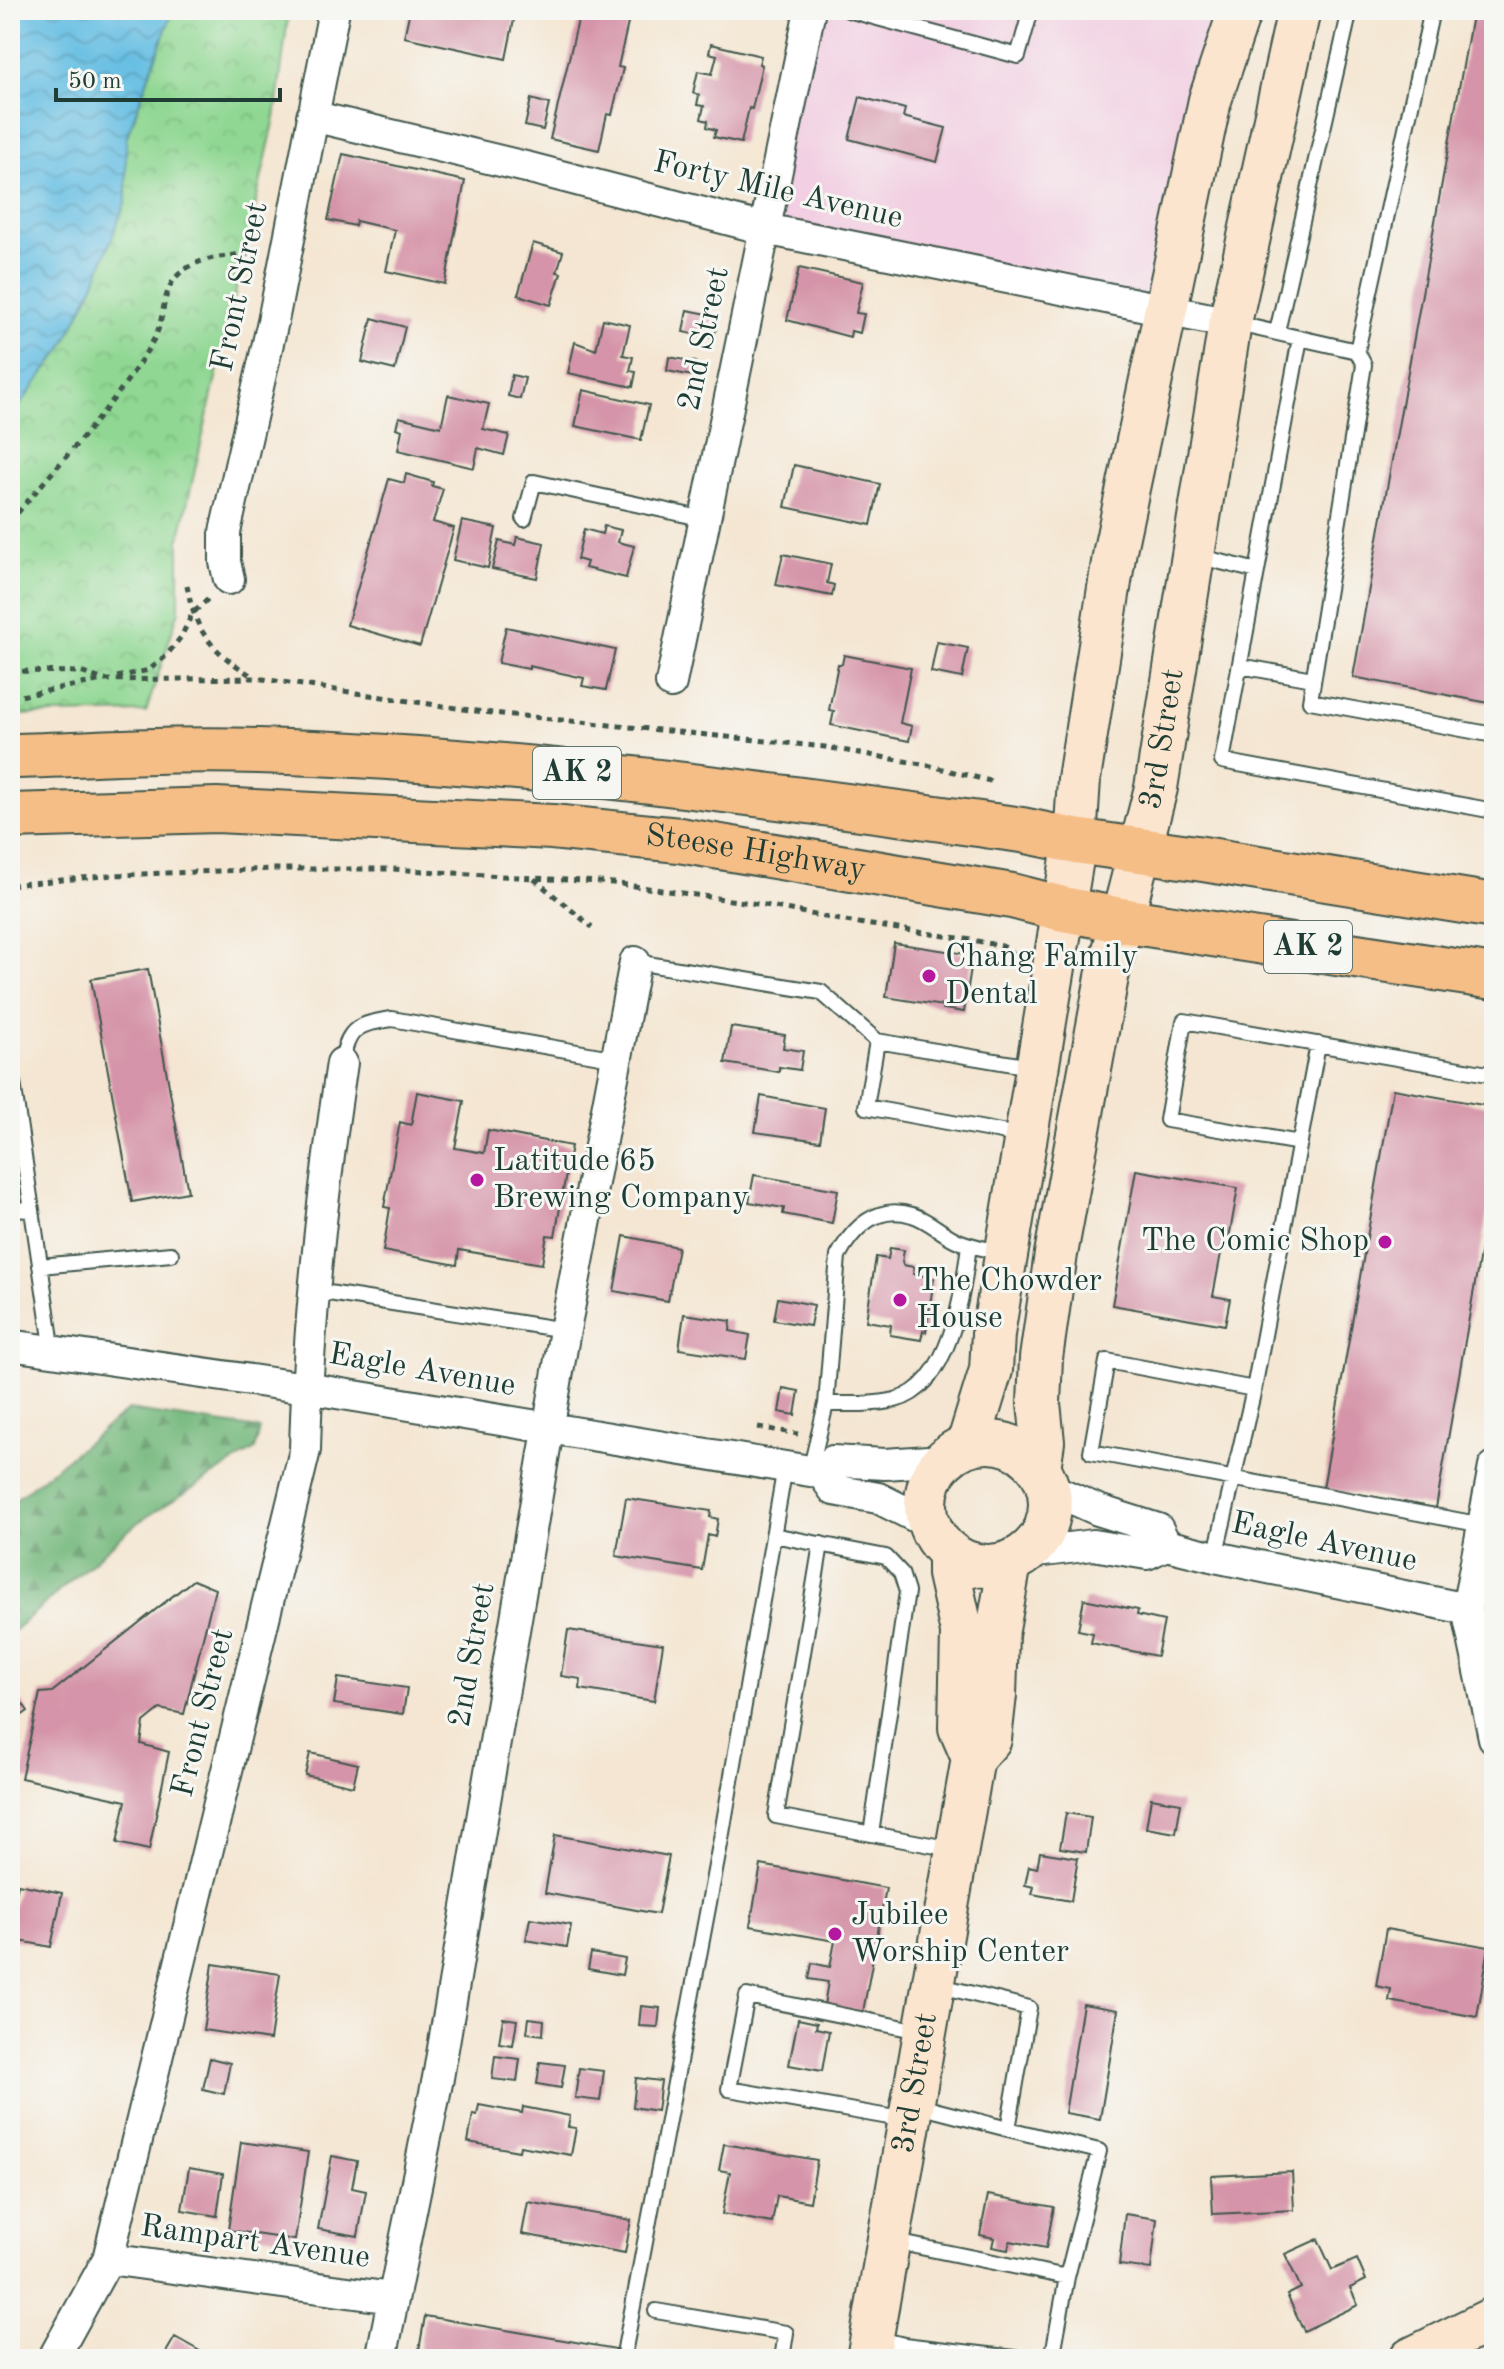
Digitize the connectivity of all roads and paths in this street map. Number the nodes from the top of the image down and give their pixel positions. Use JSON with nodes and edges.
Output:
{"nodes":[{"id":1,"x":334,"y":10,"type":"edge"},
{"id":2,"x":810,"y":10,"type":"edge"},
{"id":3,"x":848,"y":10,"type":"edge"},
{"id":4,"x":1031,"y":10,"type":"edge"},
{"id":5,"x":1240,"y":10,"type":"edge"},
{"id":6,"x":1299,"y":10,"type":"edge"},
{"id":7,"x":1350,"y":10,"type":"edge"},
{"id":8,"x":1432,"y":10,"type":"edge"},
{"id":9,"x":312,"y":116,"type":"junction"},
{"id":10,"x":765,"y":229,"type":"junction"},
{"id":11,"x":251,"y":253,"type":"dead end"},
{"id":12,"x":1167,"y":309,"type":"junction"},
{"id":13,"x":1230,"y":323,"type":"junction"},
{"id":14,"x":1277,"y":332,"type":"junction"},
{"id":15,"x":1300,"y":338,"type":"junction"},
{"id":16,"x":1357,"y":351,"type":"junction"},
{"id":17,"x":524,"y":519,"type":"dead end"},
{"id":18,"x":705,"y":519,"type":"junction"},
{"id":19,"x":10,"y":522,"type":"edge"},
{"id":20,"x":1193,"y":555,"type":"junction"},
{"id":21,"x":1257,"y":571,"type":"junction"},
{"id":22,"x":229,"y":579,"type":"joint"},
{"id":23,"x":187,"y":585,"type":"dead end"},
{"id":24,"x":192,"y":614,"type":"junction"},
{"id":25,"x":1240,"y":666,"type":"junction"},
{"id":26,"x":10,"y":671,"type":"edge"},
{"id":27,"x":256,"y":678,"type":"junction"},
{"id":28,"x":1313,"y":679,"type":"junction"},
{"id":29,"x":105,"y":680,"type":"junction"},
{"id":30,"x":671,"y":683,"type":"dead end"},
{"id":31,"x":10,"y":698,"type":"edge"},
{"id":32,"x":1494,"y":735,"type":"edge"},
{"id":33,"x":10,"y":756,"type":"edge"},
{"id":34,"x":994,"y":782,"type":"dead end"},
{"id":35,"x":1494,"y":811,"type":"edge"},
{"id":36,"x":10,"y":816,"type":"edge"},
{"id":37,"x":1075,"y":841,"type":"junction"},
{"id":38,"x":1140,"y":850,"type":"junction"},
{"id":39,"x":533,"y":878,"type":"junction"},
{"id":40,"x":10,"y":885,"type":"edge"},
{"id":41,"x":1494,"y":906,"type":"edge"},
{"id":42,"x":1063,"y":909,"type":"junction"},
{"id":43,"x":1121,"y":920,"type":"junction"},
{"id":44,"x":592,"y":927,"type":"dead end"},
{"id":45,"x":635,"y":962,"type":"joint"},
{"id":46,"x":1024,"y":976,"type":"dead end"},
{"id":47,"x":1494,"y":977,"type":"edge"},
{"id":48,"x":877,"y":1041,"type":"junction"},
{"id":49,"x":1318,"y":1044,"type":"junction"},
{"id":50,"x":617,"y":1059,"type":"junction"},
{"id":51,"x":10,"y":1062,"type":"edge"},
{"id":52,"x":342,"y":1063,"type":"joint"},
{"id":53,"x":1037,"y":1068,"type":"junction"},
{"id":54,"x":1494,"y":1075,"type":"edge"},
{"id":55,"x":1025,"y":1137,"type":"junction"},
{"id":56,"x":1300,"y":1143,"type":"junction"},
{"id":57,"x":10,"y":1209,"type":"edge"},
{"id":58,"x":31,"y":1210,"type":"junction"},
{"id":59,"x":987,"y":1249,"type":"junction"},
{"id":60,"x":171,"y":1254,"type":"dead end"},
{"id":61,"x":40,"y":1266,"type":"junction"},
{"id":62,"x":316,"y":1291,"type":"junction"},
{"id":63,"x":565,"y":1330,"type":"junction"},
{"id":64,"x":10,"y":1345,"type":"edge"},
{"id":65,"x":53,"y":1352,"type":"junction"},
{"id":66,"x":306,"y":1388,"type":"junction"},
{"id":67,"x":1254,"y":1389,"type":"junction"},
{"id":68,"x":826,"y":1404,"type":"junction"},
{"id":69,"x":758,"y":1427,"type":"dead end"},
{"id":70,"x":550,"y":1429,"type":"junction"},
{"id":71,"x":818,"y":1438,"type":"junction"},
{"id":72,"x":956,"y":1452,"type":"junction"},
{"id":73,"x":1494,"y":1467,"type":"edge"},
{"id":74,"x":806,"y":1470,"type":"junction"},
{"id":75,"x":1044,"y":1478,"type":"junction"},
{"id":76,"x":1233,"y":1478,"type":"junction"},
{"id":77,"x":1483,"y":1525,"type":"junction"},
{"id":78,"x":773,"y":1535,"type":"junction"},
{"id":79,"x":938,"y":1538,"type":"junction"},
{"id":80,"x":821,"y":1544,"type":"junction"},
{"id":81,"x":1166,"y":1545,"type":"junction"},
{"id":82,"x":1215,"y":1557,"type":"junction"},
{"id":83,"x":1019,"y":1558,"type":"junction"},
{"id":84,"x":1467,"y":1609,"type":"junction"},
{"id":85,"x":1494,"y":1738,"type":"edge"},
{"id":86,"x":973,"y":1758,"type":"junction"},
{"id":87,"x":871,"y":1834,"type":"junction"},
{"id":88,"x":957,"y":1850,"type":"junction"},
{"id":89,"x":933,"y":1984,"type":"junction"},
{"id":90,"x":924,"y":2032,"type":"junction"},
{"id":91,"x":910,"y":2112,"type":"junction"},
{"id":92,"x":1008,"y":2129,"type":"junction"},
{"id":93,"x":890,"y":2241,"type":"junction"},
{"id":94,"x":108,"y":2259,"type":"junction"},
{"id":95,"x":1067,"y":2277,"type":"junction"},
{"id":96,"x":392,"y":2298,"type":"junction"},
{"id":97,"x":656,"y":2311,"type":"dead end"},
{"id":98,"x":1494,"y":2318,"type":"edge"},
{"id":99,"x":870,"y":2348,"type":"edge"},
{"id":100,"x":920,"y":2353,"type":"edge"},
{"id":101,"x":53,"y":2359,"type":"edge"},
{"id":102,"x":381,"y":2359,"type":"edge"},
{"id":103,"x":623,"y":2359,"type":"edge"},
{"id":104,"x":782,"y":2359,"type":"edge"},
{"id":105,"x":1023,"y":2359,"type":"edge"},
{"id":106,"x":1052,"y":2359,"type":"edge"},
{"id":107,"x":1411,"y":2359,"type":"edge"}],
"edges":[{"from":1,"to":9,"type":"street","name":"Front Street"},
{"from":2,"to":10,"type":"street","name":"2nd Street"},
{"from":3,"to":4,"type":"lane"},
{"from":5,"to":12,"type":"street"},
{"from":6,"to":13,"type":"street","name":"3rd Street"},
{"from":7,"to":14,"type":"lane"},
{"from":8,"to":16,"type":"lane"},
{"from":9,"to":10,"type":"street","name":"Forty Mile Avenue"},
{"from":9,"to":22,"type":"street","name":"Front Street"},
{"from":10,"to":12,"type":"street","name":"Forty Mile Avenue"},
{"from":10,"to":18,"type":"street","name":"2nd Street"},
{"from":11,"to":19,"type":"path"},
{"from":12,"to":13,"type":"street","name":"Forty Mile Avenue"},
{"from":12,"to":37,"type":"street"},
{"from":13,"to":14,"type":"lane"},
{"from":13,"to":20,"type":"street","name":"3rd Street"},
{"from":14,"to":15,"type":"lane"},
{"from":15,"to":16,"type":"lane"},
{"from":15,"to":21,"type":"lane"},
{"from":16,"to":28,"type":"lane"},
{"from":17,"to":18,"type":"lane"},
{"from":18,"to":30,"type":"street","name":"2nd Street"},
{"from":20,"to":21,"type":"lane"},
{"from":20,"to":38,"type":"street","name":"3rd Street"},
{"from":21,"to":25,"type":"lane"},
{"from":22,"to":24,"type":"path"},
{"from":23,"to":24,"type":"path"},
{"from":24,"to":27,"type":"path"},
{"from":24,"to":29,"type":"path"},
{"from":25,"to":28,"type":"lane"},
{"from":25,"to":35,"type":"lane"},
{"from":26,"to":29,"type":"path"},
{"from":27,"to":29,"type":"path"},
{"from":27,"to":34,"type":"path"},
{"from":28,"to":32,"type":"lane"},
{"from":29,"to":31,"type":"path"},
{"from":33,"to":37,"type":"highway","name":"Steese Highway","number":"AK 2"},
{"from":36,"to":42,"type":"highway","name":"Steese Highway","number":"AK 2"},
{"from":37,"to":38,"type":"highway","name":"Steese Highway","number":"AK 2"},
{"from":37,"to":42,"type":"street"},
{"from":38,"to":41,"type":"highway","name":"Steese Highway","number":"AK 2"},
{"from":38,"to":43,"type":"street","name":"3rd Street"},
{"from":39,"to":40,"type":"path"},
{"from":39,"to":44,"type":"path"},
{"from":39,"to":46,"type":"path"},
{"from":42,"to":43,"type":"highway","name":"Steese Highway","number":"AK 2"},
{"from":42,"to":53,"type":"street"},
{"from":43,"to":47,"type":"highway","name":"Steese Highway","number":"AK 2"},
{"from":43,"to":75,"type":"street","name":"3rd Street"},
{"from":45,"to":48,"type":"lane"},
{"from":45,"to":50,"type":"street","name":"2nd Street"},
{"from":48,"to":53,"type":"lane"},
{"from":48,"to":55,"type":"lane"},
{"from":49,"to":54,"type":"lane"},
{"from":49,"to":56,"type":"lane"},
{"from":49,"to":56,"type":"lane"},
{"from":50,"to":52,"type":"lane"},
{"from":50,"to":63,"type":"street","name":"2nd Street"},
{"from":51,"to":58,"type":"lane"},
{"from":52,"to":62,"type":"street","name":"Front Street"},
{"from":53,"to":55,"type":"street"},
{"from":55,"to":59,"type":"street"},
{"from":56,"to":67,"type":"lane"},
{"from":57,"to":58,"type":"lane"},
{"from":58,"to":61,"type":"lane"},
{"from":59,"to":68,"type":"lane"},
{"from":59,"to":68,"type":"lane"},
{"from":59,"to":72,"type":"street"},
{"from":60,"to":61,"type":"lane"},
{"from":61,"to":65,"type":"lane"},
{"from":62,"to":63,"type":"lane"},
{"from":62,"to":66,"type":"street","name":"Front Street"},
{"from":63,"to":70,"type":"street","name":"2nd Street"},
{"from":64,"to":65,"type":"street","name":"Eagle Avenue"},
{"from":65,"to":66,"type":"street","name":"Eagle Avenue"},
{"from":66,"to":70,"type":"street","name":"Eagle Avenue"},
{"from":66,"to":94,"type":"street","name":"Front Street"},
{"from":67,"to":76,"type":"lane"},
{"from":67,"to":76,"type":"lane"},
{"from":68,"to":71,"type":"lane"},
{"from":69,"to":71,"type":"path"},
{"from":70,"to":74,"type":"street","name":"Eagle Avenue"},
{"from":70,"to":96,"type":"street","name":"2nd Street"},
{"from":71,"to":74,"type":"lane"},
{"from":72,"to":74,"type":"street","name":"Eagle Avenue"},
{"from":72,"to":75,"type":"street"},
{"from":72,"to":79,"type":"street"},
{"from":73,"to":77,"type":"street"},
{"from":74,"to":78,"type":"lane"},
{"from":74,"to":79,"type":"street","name":"Eagle Avenue"},
{"from":75,"to":81,"type":"street","name":"Eagle Avenue"},
{"from":75,"to":83,"type":"street"},
{"from":76,"to":77,"type":"lane"},
{"from":76,"to":82,"type":"lane"},
{"from":77,"to":84,"type":"street"},
{"from":78,"to":80,"type":"lane"},
{"from":78,"to":103,"type":"lane"},
{"from":79,"to":83,"type":"street"},
{"from":79,"to":86,"type":"street","name":"3rd Street"},
{"from":80,"to":87,"type":"lane"},
{"from":80,"to":87,"type":"lane"},
{"from":81,"to":82,"type":"street","name":"Eagle Avenue"},
{"from":81,"to":83,"type":"street","name":"Eagle Avenue"},
{"from":82,"to":84,"type":"street","name":"Eagle Avenue"},
{"from":83,"to":86,"type":"street","name":"3rd Street"},
{"from":84,"to":85,"type":"street"},
{"from":86,"to":88,"type":"street","name":"3rd Street"},
{"from":87,"to":88,"type":"lane"},
{"from":88,"to":89,"type":"street","name":"3rd Street"},
{"from":89,"to":90,"type":"street","name":"3rd Street"},
{"from":89,"to":92,"type":"lane"},
{"from":90,"to":91,"type":"street","name":"3rd Street"},
{"from":90,"to":91,"type":"lane"},
{"from":91,"to":92,"type":"lane"},
{"from":91,"to":93,"type":"street","name":"3rd Street"},
{"from":92,"to":95,"type":"lane"},
{"from":93,"to":95,"type":"lane"},
{"from":93,"to":99,"type":"street","name":"3rd Street"},
{"from":94,"to":96,"type":"street","name":"Rampart Avenue"},
{"from":94,"to":101,"type":"street","name":"Front Street"},
{"from":95,"to":106,"type":"lane"},
{"from":96,"to":102,"type":"street","name":"2nd Street"},
{"from":97,"to":104,"type":"lane"},
{"from":98,"to":107,"type":"street"},
{"from":99,"to":100,"type":"lane"},
{"from":100,"to":105,"type":"lane"}]}
